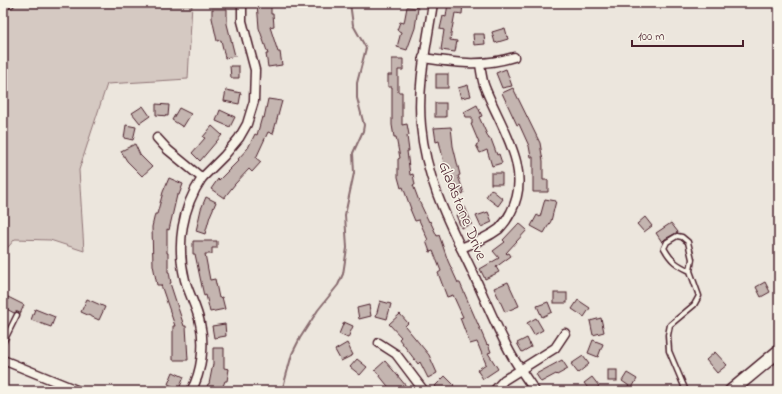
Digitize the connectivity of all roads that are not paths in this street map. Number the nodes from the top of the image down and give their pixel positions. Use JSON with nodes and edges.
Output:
{"nodes":[{"id":1,"x":10,"y":3,"type":"edge"},
{"id":2,"x":242,"y":3,"type":"edge"},
{"id":3,"x":434,"y":3,"type":"edge"},
{"id":4,"x":3,"y":5,"type":"edge"},
{"id":5,"x":514,"y":57,"type":"dead end"},
{"id":6,"x":423,"y":58,"type":"junction"},
{"id":7,"x":480,"y":64,"type":"junction"},
{"id":8,"x":157,"y":138,"type":"dead end"},
{"id":9,"x":202,"y":178,"type":"junction"},
{"id":10,"x":461,"y":248,"type":"junction"},
{"id":11,"x":690,"y":271,"type":"junction"},
{"id":12,"x":16,"y":315,"type":"dead end"},
{"id":13,"x":3,"y":328,"type":"edge"},
{"id":14,"x":9,"y":331,"type":"junction"},
{"id":15,"x":565,"y":333,"type":"dead end"},
{"id":16,"x":3,"y":343,"type":"edge"},
{"id":17,"x":379,"y":343,"type":"dead end"},
{"id":18,"x":779,"y":350,"type":"edge"},
{"id":19,"x":3,"y":360,"type":"edge"},
{"id":20,"x":521,"y":370,"type":"junction"},
{"id":21,"x":79,"y":391,"type":"edge"},
{"id":22,"x":191,"y":391,"type":"edge"},
{"id":23,"x":424,"y":391,"type":"edge"},
{"id":24,"x":494,"y":391,"type":"edge"},
{"id":25,"x":535,"y":391,"type":"edge"},
{"id":26,"x":686,"y":391,"type":"edge"},
{"id":27,"x":731,"y":391,"type":"edge"}],
"edges":[{"from":1,"to":4,"type":"street"},
{"from":2,"to":9,"type":"street"},
{"from":3,"to":6,"type":"street","name":"Gladstone Drive"},
{"from":5,"to":7,"type":"street"},
{"from":6,"to":7,"type":"street"},
{"from":6,"to":10,"type":"street","name":"Gladstone Drive"},
{"from":7,"to":10,"type":"street"},
{"from":8,"to":9,"type":"street"},
{"from":9,"to":22,"type":"street"},
{"from":10,"to":20,"type":"street","name":"Gladstone Drive"},
{"from":11,"to":11,"type":"lane"},
{"from":11,"to":26,"type":"lane"},
{"from":12,"to":14,"type":"lane"},
{"from":13,"to":14,"type":"lane"},
{"from":14,"to":16,"type":"lane"},
{"from":15,"to":20,"type":"street"},
{"from":17,"to":23,"type":"street"},
{"from":18,"to":27,"type":"street"},
{"from":19,"to":21,"type":"street"},
{"from":20,"to":24,"type":"street"},
{"from":20,"to":25,"type":"street","name":"Gladstone Drive"}]}
